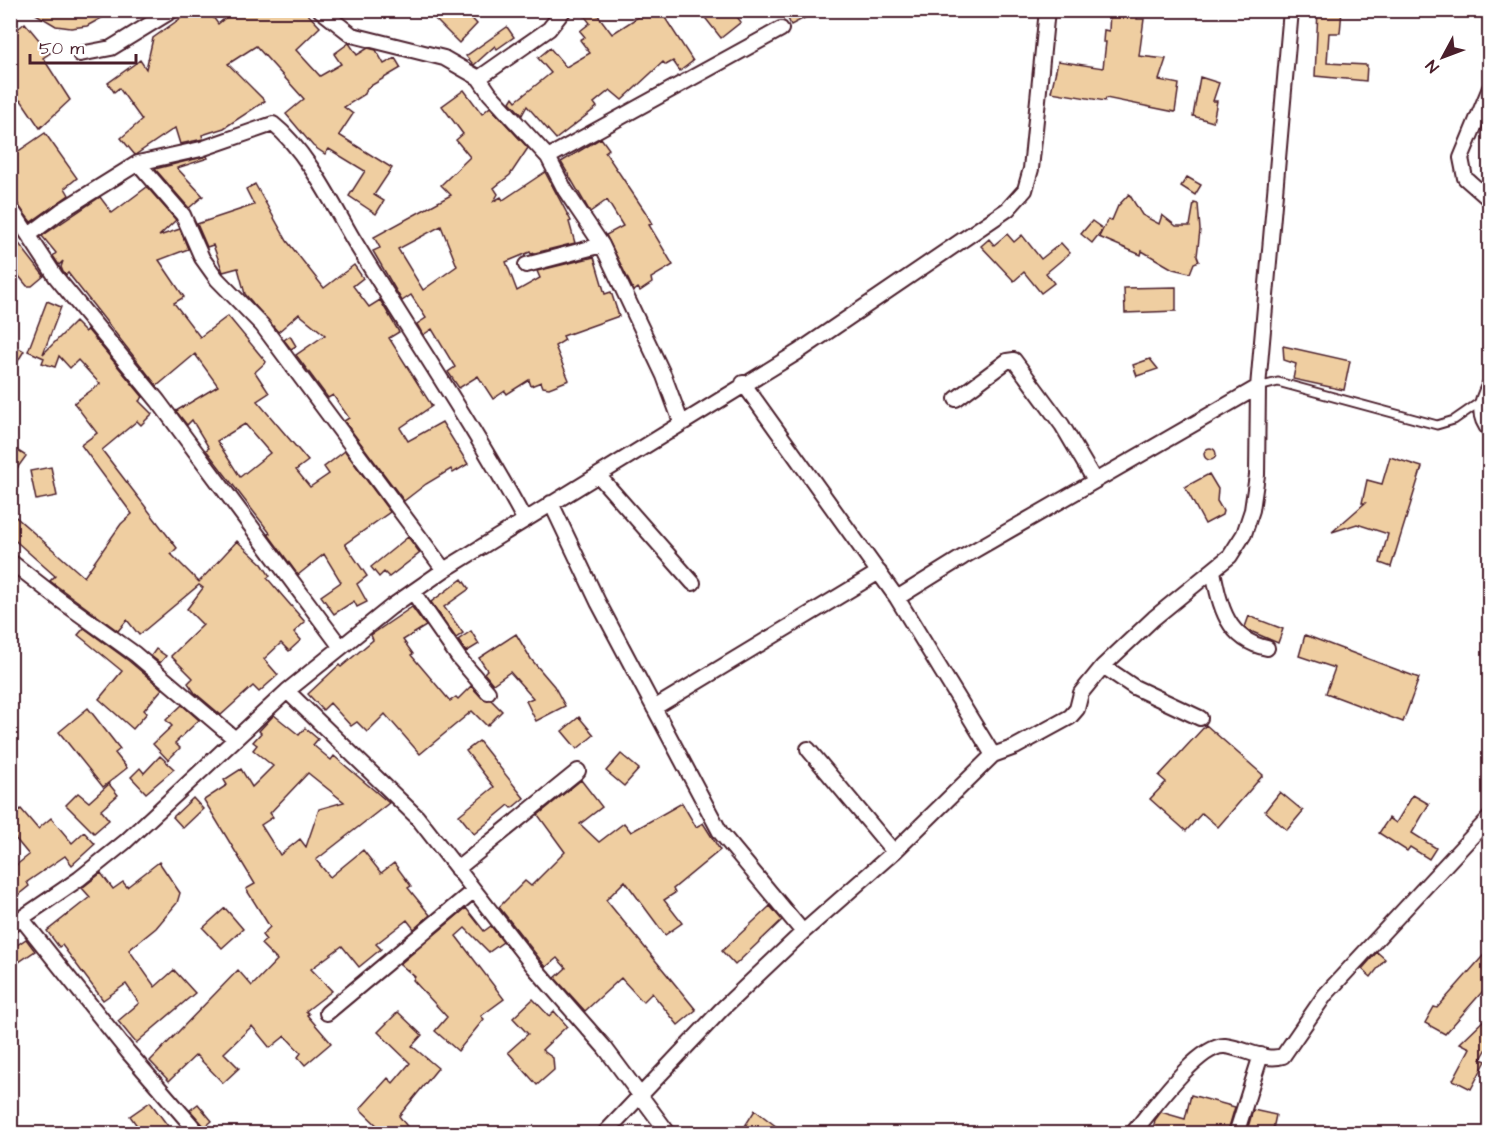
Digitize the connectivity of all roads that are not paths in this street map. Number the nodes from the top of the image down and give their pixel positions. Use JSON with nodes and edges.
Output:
{"nodes":[{"id":1,"x":173,"y":10,"type":"edge"},
{"id":2,"x":320,"y":10,"type":"edge"},
{"id":3,"x":564,"y":10,"type":"edge"},
{"id":4,"x":1047,"y":10,"type":"edge"},
{"id":5,"x":1291,"y":10,"type":"edge"},
{"id":6,"x":781,"y":29,"type":"dead end"},
{"id":7,"x":80,"y":54,"type":"dead end"},
{"id":8,"x":479,"y":78,"type":"junction"},
{"id":9,"x":1490,"y":88,"type":"edge"},
{"id":10,"x":548,"y":157,"type":"junction"},
{"id":11,"x":138,"y":163,"type":"junction"},
{"id":12,"x":1490,"y":200,"type":"edge"},
{"id":13,"x":10,"y":207,"type":"edge"},
{"id":14,"x":29,"y":235,"type":"junction"},
{"id":15,"x":602,"y":245,"type":"junction"},
{"id":16,"x":526,"y":266,"type":"dead end"},
{"id":17,"x":743,"y":383,"type":"junction"},
{"id":18,"x":1490,"y":384,"type":"edge"},
{"id":19,"x":1258,"y":387,"type":"junction"},
{"id":20,"x":956,"y":399,"type":"dead end"},
{"id":21,"x":1480,"y":402,"type":"junction"},
{"id":22,"x":681,"y":422,"type":"junction"},
{"id":23,"x":1490,"y":431,"type":"edge"},
{"id":24,"x":598,"y":475,"type":"junction"},
{"id":25,"x":1095,"y":481,"type":"junction"},
{"id":26,"x":551,"y":503,"type":"junction"},
{"id":27,"x":524,"y":519,"type":"junction"},
{"id":28,"x":10,"y":561,"type":"edge"},
{"id":29,"x":444,"y":570,"type":"junction"},
{"id":30,"x":1213,"y":571,"type":"junction"},
{"id":31,"x":879,"y":573,"type":"junction"},
{"id":32,"x":693,"y":583,"type":"dead end"},
{"id":33,"x":413,"y":592,"type":"junction"},
{"id":34,"x":897,"y":598,"type":"junction"},
{"id":35,"x":340,"y":646,"type":"junction"},
{"id":36,"x":1267,"y":648,"type":"dead end"},
{"id":37,"x":1103,"y":666,"type":"junction"},
{"id":38,"x":286,"y":691,"type":"junction"},
{"id":39,"x":488,"y":692,"type":"dead end"},
{"id":40,"x":654,"y":708,"type":"junction"},
{"id":41,"x":1200,"y":718,"type":"dead end"},
{"id":42,"x":234,"y":738,"type":"junction"},
{"id":43,"x":808,"y":749,"type":"dead end"},
{"id":44,"x":993,"y":754,"type":"junction"},
{"id":45,"x":578,"y":771,"type":"dead end"},
{"id":46,"x":1490,"y":817,"type":"edge"},
{"id":47,"x":894,"y":852,"type":"junction"},
{"id":48,"x":457,"y":869,"type":"junction"},
{"id":49,"x":473,"y":891,"type":"junction"},
{"id":50,"x":16,"y":923,"type":"edge"},
{"id":51,"x":803,"y":932,"type":"junction"},
{"id":52,"x":327,"y":1013,"type":"dead end"},
{"id":53,"x":1261,"y":1055,"type":"junction"},
{"id":54,"x":640,"y":1096,"type":"junction"},
{"id":55,"x":199,"y":1134,"type":"edge"},
{"id":56,"x":604,"y":1134,"type":"edge"},
{"id":57,"x":669,"y":1134,"type":"edge"},
{"id":58,"x":1132,"y":1134,"type":"edge"},
{"id":59,"x":1236,"y":1134,"type":"edge"}],
"edges":[{"from":1,"to":7,"type":"street"},
{"from":2,"to":8,"type":"street"},
{"from":3,"to":8,"type":"street"},
{"from":4,"to":17,"type":"street"},
{"from":5,"to":19,"type":"street"},
{"from":6,"to":10,"type":"street"},
{"from":8,"to":10,"type":"street"},
{"from":9,"to":12,"type":"street"},
{"from":10,"to":15,"type":"street"},
{"from":11,"to":14,"type":"street"},
{"from":11,"to":27,"type":"street"},
{"from":11,"to":29,"type":"street"},
{"from":13,"to":14,"type":"street"},
{"from":14,"to":35,"type":"street"},
{"from":15,"to":16,"type":"street"},
{"from":15,"to":22,"type":"street"},
{"from":17,"to":22,"type":"street"},
{"from":17,"to":31,"type":"street"},
{"from":18,"to":21,"type":"street"},
{"from":19,"to":21,"type":"lane"},
{"from":19,"to":25,"type":"street"},
{"from":19,"to":30,"type":"street"},
{"from":20,"to":25,"type":"street"},
{"from":21,"to":23,"type":"street"},
{"from":22,"to":24,"type":"street"},
{"from":24,"to":26,"type":"street"},
{"from":24,"to":32,"type":"street"},
{"from":25,"to":34,"type":"street"},
{"from":26,"to":27,"type":"street"},
{"from":26,"to":40,"type":"street"},
{"from":27,"to":29,"type":"street"},
{"from":28,"to":42,"type":"street"},
{"from":29,"to":33,"type":"street"},
{"from":30,"to":36,"type":"street"},
{"from":30,"to":37,"type":"street"},
{"from":31,"to":34,"type":"street"},
{"from":31,"to":40,"type":"street"},
{"from":33,"to":35,"type":"street"},
{"from":33,"to":39,"type":"street"},
{"from":34,"to":44,"type":"street"},
{"from":35,"to":38,"type":"street"},
{"from":37,"to":41,"type":"street"},
{"from":37,"to":44,"type":"street"},
{"from":38,"to":42,"type":"street"},
{"from":38,"to":48,"type":"street"},
{"from":40,"to":51,"type":"street"},
{"from":42,"to":50,"type":"street"},
{"from":43,"to":47,"type":"street"},
{"from":44,"to":47,"type":"street"},
{"from":45,"to":48,"type":"street"},
{"from":46,"to":53,"type":"street"},
{"from":47,"to":51,"type":"street"},
{"from":48,"to":49,"type":"street"},
{"from":49,"to":52,"type":"street"},
{"from":49,"to":54,"type":"street"},
{"from":50,"to":55,"type":"street"},
{"from":51,"to":54,"type":"street"},
{"from":53,"to":58,"type":"street"},
{"from":53,"to":59,"type":"street"},
{"from":54,"to":56,"type":"street"},
{"from":54,"to":57,"type":"street"}]}
